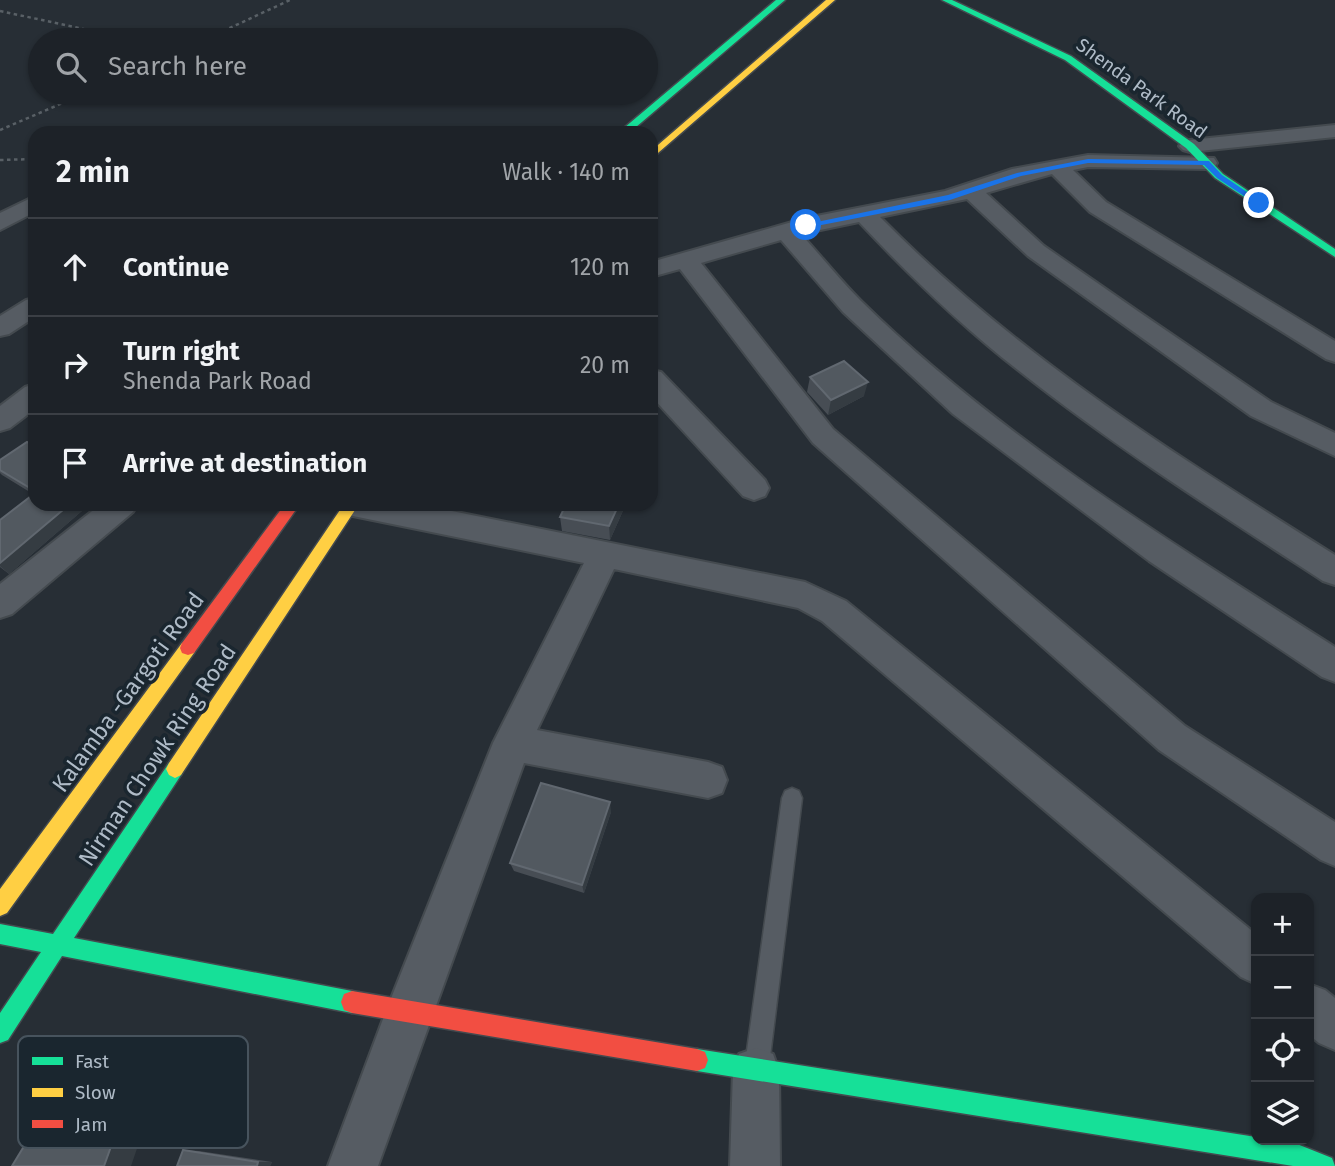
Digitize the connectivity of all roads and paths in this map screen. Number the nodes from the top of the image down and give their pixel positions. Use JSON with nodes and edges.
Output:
{"nodes":[{"id":1,"x":290,"y":0,"type":"edge"},
{"id":2,"x":781,"y":0,"type":"edge"},
{"id":3,"x":831,"y":0,"type":"edge"},
{"id":4,"x":946,"y":0,"type":"edge"},
{"id":5,"x":0,"y":11,"type":"edge"},
{"id":6,"x":79,"y":28,"type":"edge"},
{"id":7,"x":230,"y":28,"type":"edge"},
{"id":8,"x":658,"y":104,"type":"edge"},
{"id":9,"x":58,"y":105,"type":"edge"},
{"id":10,"x":656,"y":105,"type":"edge"},
{"id":11,"x":631,"y":126,"type":"edge"},
{"id":12,"x":0,"y":130,"type":"edge"},
{"id":13,"x":1335,"y":131,"type":"edge"},
{"id":14,"x":1190,"y":146,"type":"junction"},
{"id":15,"x":658,"y":150,"type":"edge"},
{"id":16,"x":28,"y":159,"type":"edge"},
{"id":17,"x":0,"y":160,"type":"edge"},
{"id":18,"x":1206,"y":163,"type":"junction"},
{"id":19,"x":1057,"y":166,"type":"junction"},
{"id":20,"x":970,"y":190,"type":"junction"},
{"id":21,"x":28,"y":207,"type":"edge"},
{"id":22,"x":864,"y":214,"type":"junction"},
{"id":23,"x":0,"y":223,"type":"edge"},
{"id":24,"x":786,"y":231,"type":"junction"},
{"id":25,"x":1335,"y":254,"type":"edge"},
{"id":26,"x":686,"y":261,"type":"junction"},
{"id":27,"x":658,"y":268,"type":"edge"},
{"id":28,"x":28,"y":310,"type":"edge"},
{"id":29,"x":0,"y":328,"type":"edge"},
{"id":30,"x":1335,"y":354,"type":"edge"},
{"id":31,"x":658,"y":386,"type":"edge"},
{"id":32,"x":28,"y":399,"type":"edge"},
{"id":33,"x":0,"y":421,"type":"edge"},
{"id":34,"x":1335,"y":445,"type":"edge"},
{"id":35,"x":754,"y":488,"type":"dead end"},
{"id":36,"x":113,"y":511,"type":"edge"},
{"id":37,"x":288,"y":511,"type":"edge"},
{"id":38,"x":348,"y":511,"type":"edge"},
{"id":39,"x":390,"y":511,"type":"edge"},
{"id":40,"x":604,"y":555,"type":"junction"},
{"id":41,"x":1335,"y":572,"type":"edge"},
{"id":42,"x":0,"y":604,"type":"edge"},
{"id":43,"x":1335,"y":666,"type":"edge"},
{"id":44,"x":512,"y":743,"type":"junction"},
{"id":45,"x":708,"y":780,"type":"dead end"},
{"id":46,"x":792,"y":798,"type":"dead end"},
{"id":47,"x":1335,"y":846,"type":"edge"},
{"id":48,"x":0,"y":906,"type":"edge"},
{"id":49,"x":0,"y":934,"type":"edge"},
{"id":50,"x":57,"y":946,"type":"junction"},
{"id":51,"x":1251,"y":958,"type":"edge"},
{"id":52,"x":1314,"y":1010,"type":"edge"},
{"id":53,"x":409,"y":1011,"type":"junction"},
{"id":54,"x":1335,"y":1027,"type":"edge"},
{"id":55,"x":0,"y":1032,"type":"edge"},
{"id":56,"x":756,"y":1070,"type":"junction"},
{"id":57,"x":1303,"y":1162,"type":"edge"},
{"id":58,"x":353,"y":1166,"type":"edge"},
{"id":59,"x":755,"y":1166,"type":"edge"}],
"edges":[{"from":1,"to":7,"type":"path"},
{"from":2,"to":8,"type":"main road"},
{"from":3,"to":15,"type":"main road"},
{"from":4,"to":14,"type":"main road","name":"Shenda Park Road"},
{"from":5,"to":6,"type":"path"},
{"from":9,"to":12,"type":"path"},
{"from":10,"to":11,"type":"main road"},
{"from":13,"to":14,"type":"street"},
{"from":14,"to":18,"type":"main road","name":"Shenda Park Road"},
{"from":16,"to":17,"type":"path"},
{"from":18,"to":19,"type":"street"},
{"from":18,"to":25,"type":"main road","name":"Shenda Park Road"},
{"from":19,"to":20,"type":"street"},
{"from":19,"to":30,"type":"street"},
{"from":20,"to":22,"type":"street"},
{"from":20,"to":34,"type":"street"},
{"from":21,"to":23,"type":"street"},
{"from":22,"to":24,"type":"street"},
{"from":22,"to":41,"type":"street"},
{"from":24,"to":26,"type":"street"},
{"from":24,"to":43,"type":"street"},
{"from":26,"to":27,"type":"street"},
{"from":26,"to":47,"type":"street"},
{"from":28,"to":29,"type":"street"},
{"from":31,"to":35,"type":"street"},
{"from":32,"to":33,"type":"street"},
{"from":36,"to":42,"type":"street"},
{"from":37,"to":48,"type":"main road","name":"Kalamba -Gargoti Road"},
{"from":38,"to":50,"type":"main road","name":"Nirman Chowk Ring Road"},
{"from":39,"to":40,"type":"street"},
{"from":40,"to":44,"type":"street"},
{"from":40,"to":51,"type":"street"},
{"from":44,"to":45,"type":"street"},
{"from":44,"to":53,"type":"street"},
{"from":46,"to":56,"type":"lane"},
{"from":49,"to":50,"type":"main road"},
{"from":50,"to":53,"type":"main road"},
{"from":50,"to":55,"type":"main road","name":"Nirman Chowk Ring Road"},
{"from":52,"to":54,"type":"street"},
{"from":53,"to":56,"type":"main road"},
{"from":53,"to":58,"type":"street"},
{"from":56,"to":57,"type":"main road"},
{"from":56,"to":59,"type":"street"}]}
